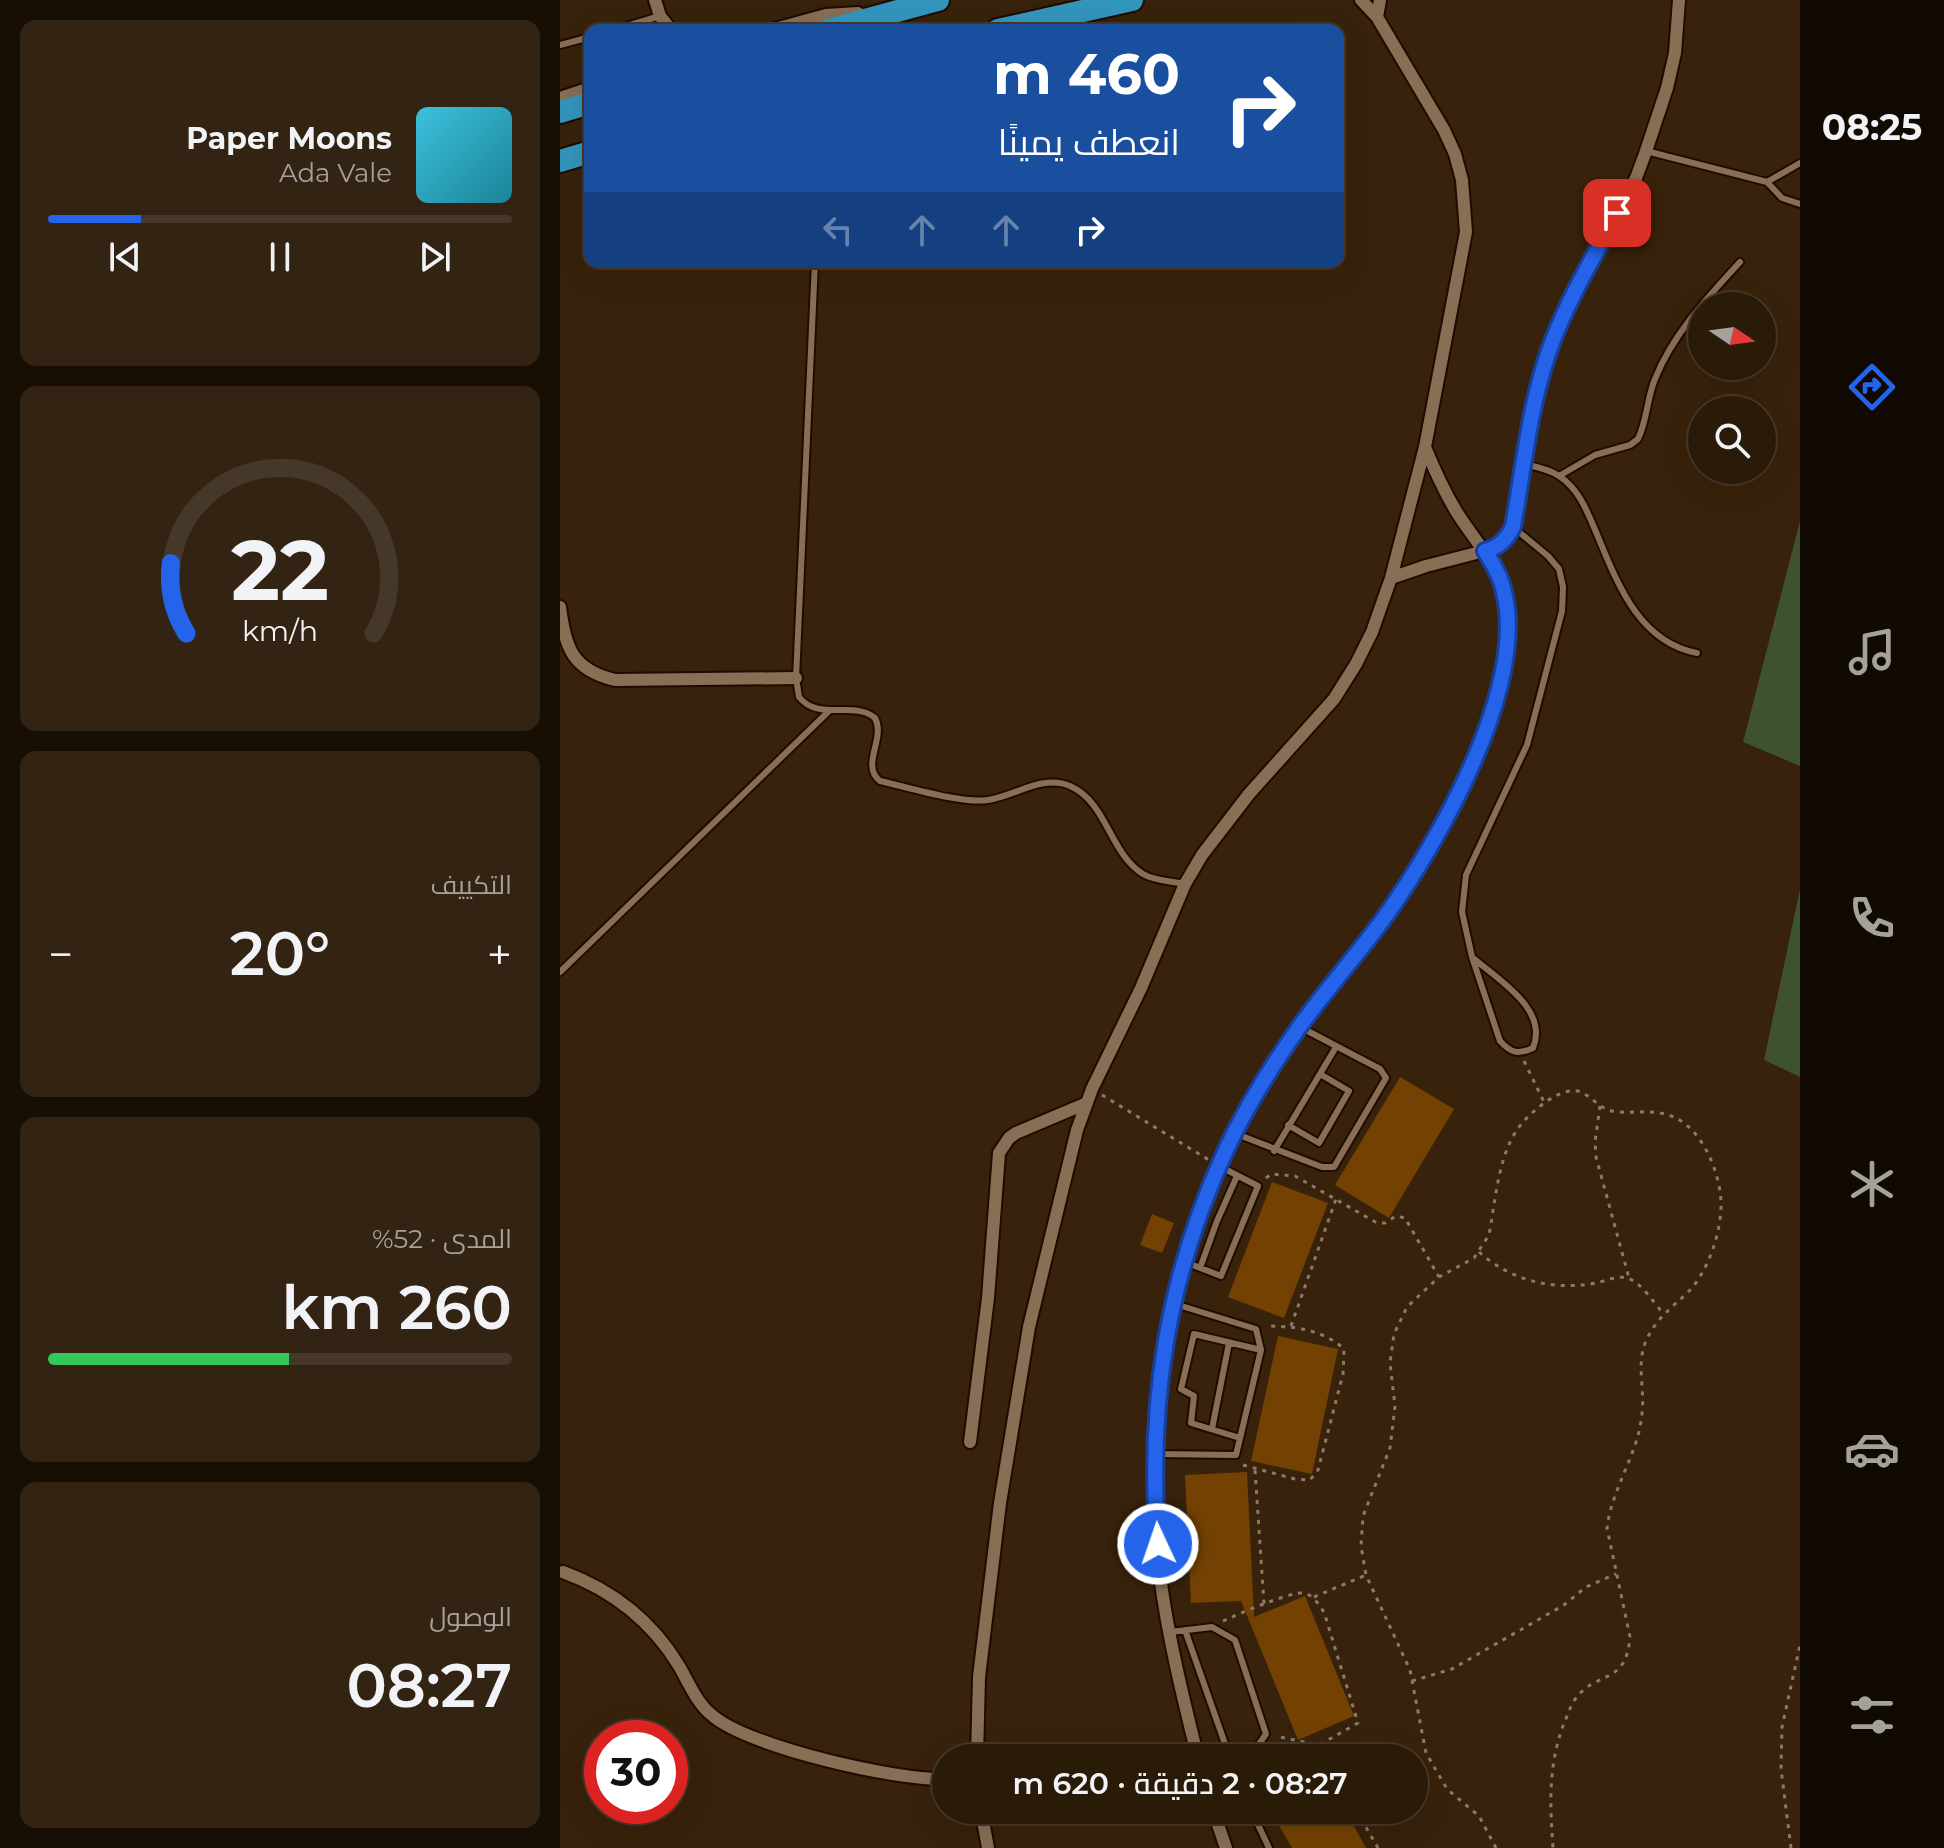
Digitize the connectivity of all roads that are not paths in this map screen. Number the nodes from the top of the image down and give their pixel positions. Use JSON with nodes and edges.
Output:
{"nodes":[{"id":1,"x":655,"y":0,"type":"edge"},
{"id":2,"x":938,"y":0,"type":"edge"},
{"id":3,"x":1132,"y":0,"type":"edge"},
{"id":4,"x":1361,"y":0,"type":"edge"},
{"id":5,"x":1380,"y":0,"type":"edge"},
{"id":6,"x":1679,"y":0,"type":"edge"},
{"id":7,"x":889,"y":12,"type":"junction"},
{"id":8,"x":1377,"y":17,"type":"junction"},
{"id":9,"x":660,"y":23,"type":"edge"},
{"id":10,"x":793,"y":24,"type":"edge"},
{"id":11,"x":848,"y":24,"type":"edge"},
{"id":12,"x":1025,"y":24,"type":"edge"},
{"id":13,"x":584,"y":39,"type":"edge"},
{"id":14,"x":560,"y":45,"type":"edge"},
{"id":15,"x":584,"y":90,"type":"edge"},
{"id":16,"x":560,"y":98,"type":"edge"},
{"id":17,"x":584,"y":105,"type":"edge"},
{"id":18,"x":560,"y":112,"type":"edge"},
{"id":19,"x":1646,"y":151,"type":"junction"},
{"id":20,"x":584,"y":154,"type":"edge"},
{"id":21,"x":560,"y":161,"type":"edge"},
{"id":22,"x":1800,"y":163,"type":"edge"},
{"id":23,"x":1767,"y":182,"type":"junction"},
{"id":24,"x":1800,"y":204,"type":"edge"},
{"id":25,"x":1740,"y":262,"type":"dead end"},
{"id":26,"x":815,"y":268,"type":"edge"},
{"id":27,"x":1425,"y":447,"type":"junction"},
{"id":28,"x":1524,"y":464,"type":"junction"},
{"id":29,"x":1559,"y":476,"type":"junction"},
{"id":30,"x":1513,"y":527,"type":"junction"},
{"id":31,"x":1485,"y":551,"type":"junction"},
{"id":32,"x":1391,"y":578,"type":"junction"},
{"id":33,"x":560,"y":607,"type":"edge"},
{"id":34,"x":562,"y":638,"type":"edge"},
{"id":35,"x":1697,"y":653,"type":"dead end"},
{"id":36,"x":796,"y":678,"type":"junction"},
{"id":37,"x":828,"y":712,"type":"junction"},
{"id":38,"x":1185,"y":884,"type":"junction"},
{"id":39,"x":1472,"y":957,"type":"junction"},
{"id":40,"x":560,"y":972,"type":"edge"},
{"id":41,"x":1300,"y":1027,"type":"junction"},
{"id":42,"x":1336,"y":1047,"type":"junction"},
{"id":43,"x":1320,"y":1074,"type":"junction"},
{"id":44,"x":1087,"y":1103,"type":"junction"},
{"id":45,"x":1288,"y":1125,"type":"junction"},
{"id":46,"x":1234,"y":1133,"type":"junction"},
{"id":47,"x":1274,"y":1151,"type":"junction"},
{"id":48,"x":1219,"y":1166,"type":"junction"},
{"id":49,"x":1237,"y":1176,"type":"junction"},
{"id":50,"x":1183,"y":1262,"type":"junction"},
{"id":51,"x":1200,"y":1268,"type":"junction"},
{"id":52,"x":1172,"y":1303,"type":"junction"},
{"id":53,"x":1229,"y":1343,"type":"junction"},
{"id":54,"x":1261,"y":1350,"type":"junction"},
{"id":55,"x":1212,"y":1429,"type":"junction"},
{"id":56,"x":1240,"y":1438,"type":"junction"},
{"id":57,"x":970,"y":1442,"type":"dead end"},
{"id":58,"x":1154,"y":1454,"type":"junction"},
{"id":59,"x":563,"y":1572,"type":"dead end"},
{"id":60,"x":1185,"y":1630,"type":"junction"},
{"id":61,"x":1169,"y":1632,"type":"junction"},
{"id":62,"x":977,"y":1744,"type":"edge"},
{"id":63,"x":1195,"y":1744,"type":"edge"},
{"id":64,"x":1225,"y":1744,"type":"edge"},
{"id":65,"x":1259,"y":1744,"type":"edge"},
{"id":66,"x":932,"y":1778,"type":"edge"},
{"id":67,"x":984,"y":1824,"type":"edge"},
{"id":68,"x":1217,"y":1824,"type":"edge"},
{"id":69,"x":1258,"y":1824,"type":"edge"},
{"id":70,"x":988,"y":1848,"type":"edge"},
{"id":71,"x":1226,"y":1848,"type":"edge"},
{"id":72,"x":1269,"y":1848,"type":"edge"}],
"edges":[{"from":1,"to":9,"type":"street"},
{"from":2,"to":7,"type":"highway"},
{"from":3,"to":12,"type":"highway"},
{"from":4,"to":8,"type":"street"},
{"from":5,"to":8,"type":"street"},
{"from":6,"to":19,"type":"street"},
{"from":7,"to":10,"type":"street"},
{"from":7,"to":11,"type":"highway"},
{"from":8,"to":27,"type":"street"},
{"from":13,"to":14,"type":"lane"},
{"from":15,"to":16,"type":"street"},
{"from":17,"to":18,"type":"highway"},
{"from":19,"to":23,"type":"lane"},
{"from":19,"to":28,"type":"street"},
{"from":20,"to":21,"type":"highway"},
{"from":22,"to":23,"type":"lane"},
{"from":23,"to":24,"type":"lane"},
{"from":25,"to":29,"type":"lane"},
{"from":26,"to":36,"type":"lane"},
{"from":27,"to":31,"type":"street"},
{"from":27,"to":32,"type":"street"},
{"from":28,"to":29,"type":"lane"},
{"from":28,"to":30,"type":"street"},
{"from":29,"to":35,"type":"lane"},
{"from":30,"to":31,"type":"street"},
{"from":30,"to":39,"type":"lane"},
{"from":31,"to":32,"type":"street"},
{"from":31,"to":41,"type":"street"},
{"from":32,"to":38,"type":"street"},
{"from":33,"to":34,"type":"street"},
{"from":34,"to":36,"type":"street"},
{"from":36,"to":37,"type":"lane"},
{"from":37,"to":38,"type":"lane"},
{"from":37,"to":40,"type":"lane"},
{"from":38,"to":44,"type":"street"},
{"from":39,"to":39,"type":"lane"},
{"from":41,"to":42,"type":"lane"},
{"from":41,"to":46,"type":"street"},
{"from":42,"to":43,"type":"lane"},
{"from":42,"to":47,"type":"lane"},
{"from":43,"to":45,"type":"lane"},
{"from":43,"to":45,"type":"lane"},
{"from":44,"to":57,"type":"street"},
{"from":44,"to":62,"type":"street"},
{"from":45,"to":47,"type":"lane"},
{"from":46,"to":47,"type":"lane"},
{"from":46,"to":48,"type":"street"},
{"from":48,"to":49,"type":"lane"},
{"from":48,"to":50,"type":"street"},
{"from":49,"to":51,"type":"lane"},
{"from":49,"to":51,"type":"lane"},
{"from":50,"to":51,"type":"lane"},
{"from":50,"to":52,"type":"street"},
{"from":52,"to":54,"type":"lane"},
{"from":52,"to":58,"type":"street"},
{"from":53,"to":54,"type":"lane"},
{"from":53,"to":55,"type":"lane"},
{"from":53,"to":55,"type":"lane"},
{"from":54,"to":56,"type":"lane"},
{"from":55,"to":56,"type":"lane"},
{"from":56,"to":58,"type":"lane"},
{"from":58,"to":61,"type":"street"},
{"from":59,"to":66,"type":"street"},
{"from":60,"to":61,"type":"lane"},
{"from":60,"to":64,"type":"lane"},
{"from":60,"to":65,"type":"lane"},
{"from":61,"to":63,"type":"street"},
{"from":67,"to":70,"type":"street"},
{"from":68,"to":71,"type":"street"},
{"from":69,"to":72,"type":"lane"}]}
